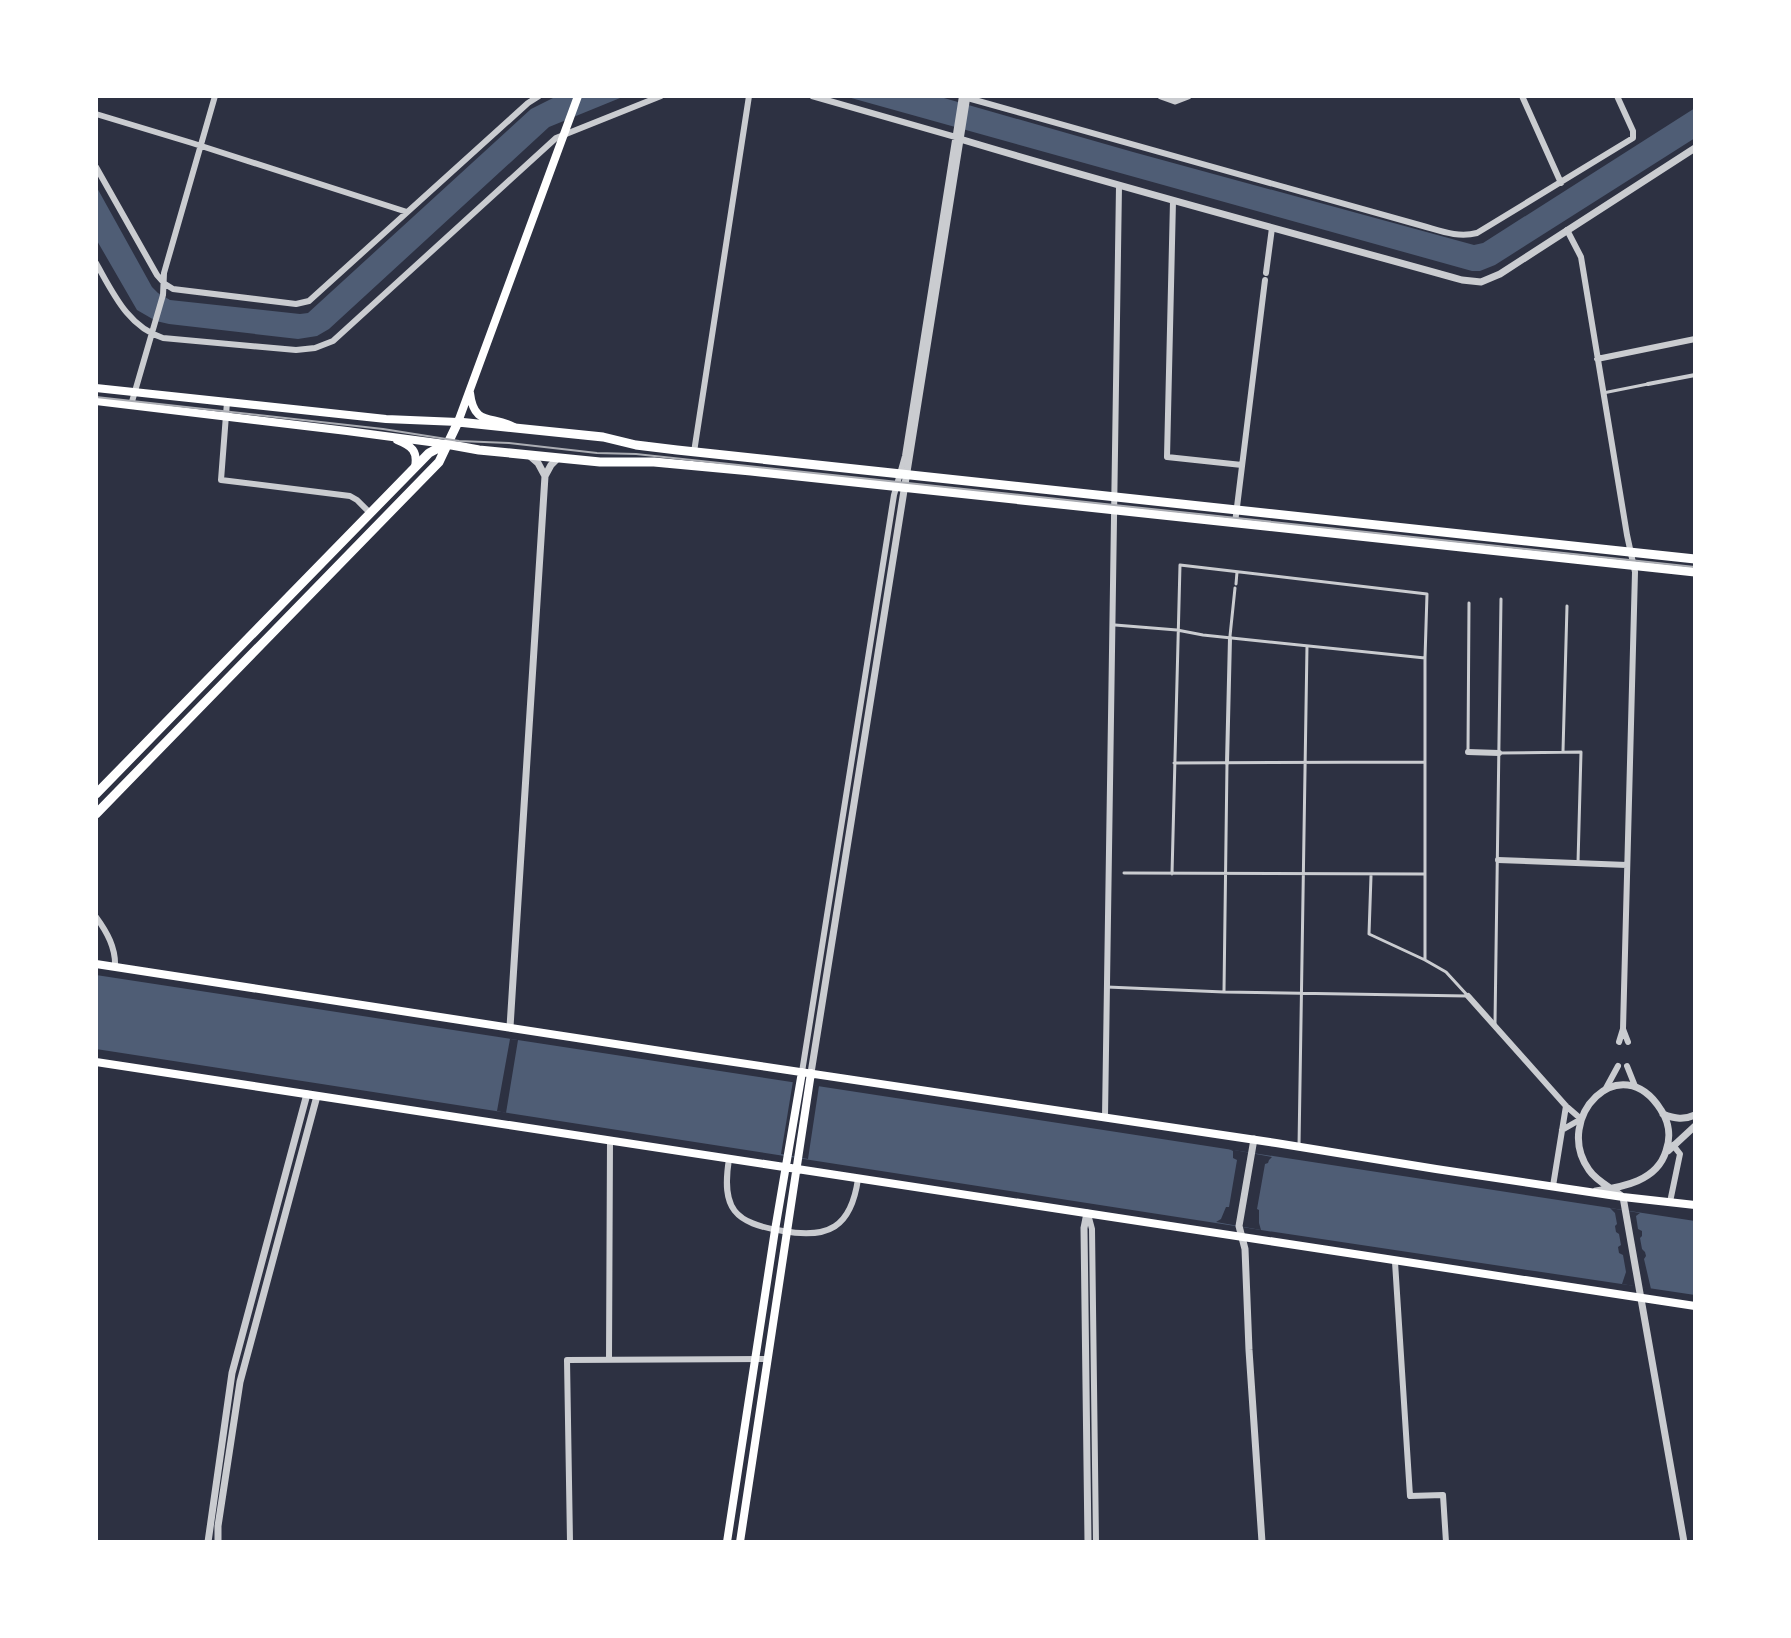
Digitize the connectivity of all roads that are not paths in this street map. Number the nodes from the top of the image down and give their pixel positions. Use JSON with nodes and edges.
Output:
{"nodes":[{"id":1,"x":215,"y":96,"type":"edge"},
{"id":2,"x":539,"y":96,"type":"edge"},
{"id":3,"x":578,"y":96,"type":"edge"},
{"id":4,"x":661,"y":96,"type":"edge"},
{"id":5,"x":749,"y":96,"type":"edge"},
{"id":6,"x":812,"y":96,"type":"edge"},
{"id":7,"x":1161,"y":96,"type":"edge"},
{"id":8,"x":1188,"y":96,"type":"edge"},
{"id":9,"x":1522,"y":96,"type":"edge"},
{"id":10,"x":1617,"y":96,"type":"edge"},
{"id":11,"x":964,"y":98,"type":"edge"},
{"id":12,"x":529,"y":100,"type":"edge"},
{"id":13,"x":96,"y":114,"type":"edge"},
{"id":14,"x":563,"y":135,"type":"junction"},
{"id":15,"x":958,"y":138,"type":"junction"},
{"id":16,"x":200,"y":146,"type":"junction"},
{"id":17,"x":1695,"y":148,"type":"edge"},
{"id":18,"x":96,"y":167,"type":"edge"},
{"id":19,"x":1561,"y":183,"type":"junction"},
{"id":20,"x":1119,"y":186,"type":"junction"},
{"id":21,"x":1173,"y":201,"type":"junction"},
{"id":22,"x":407,"y":212,"type":"junction"},
{"id":23,"x":1272,"y":228,"type":"junction"},
{"id":24,"x":1567,"y":230,"type":"junction"},
{"id":25,"x":96,"y":263,"type":"edge"},
{"id":26,"x":165,"y":284,"type":"junction"},
{"id":27,"x":151,"y":334,"type":"junction"},
{"id":28,"x":1695,"y":339,"type":"edge"},
{"id":29,"x":1597,"y":359,"type":"junction"},
{"id":30,"x":1695,"y":375,"type":"edge"},
{"id":31,"x":1648,"y":384,"type":"joint"},
{"id":32,"x":96,"y":388,"type":"edge"},
{"id":33,"x":134,"y":392,"type":"junction"},
{"id":34,"x":470,"y":392,"type":"junction"},
{"id":35,"x":1603,"y":393,"type":"junction"},
{"id":36,"x":96,"y":401,"type":"edge"},
{"id":37,"x":227,"y":402,"type":"junction"},
{"id":38,"x":131,"y":405,"type":"junction"},
{"id":39,"x":226,"y":416,"type":"junction"},
{"id":40,"x":458,"y":422,"type":"junction"},
{"id":41,"x":514,"y":427,"type":"junction"},
{"id":42,"x":389,"y":436,"type":"junction"},
{"id":43,"x":446,"y":444,"type":"junction"},
{"id":44,"x":694,"y":452,"type":"junction"},
{"id":45,"x":529,"y":455,"type":"junction"},
{"id":46,"x":558,"y":458,"type":"junction"},
{"id":47,"x":1242,"y":465,"type":"junction"},
{"id":48,"x":415,"y":467,"type":"junction"},
{"id":49,"x":904,"y":474,"type":"junction"},
{"id":50,"x":545,"y":476,"type":"junction"},
{"id":51,"x":901,"y":488,"type":"junction"},
{"id":52,"x":1114,"y":503,"type":"junction"},
{"id":53,"x":1237,"y":510,"type":"junction"},
{"id":54,"x":370,"y":513,"type":"junction"},
{"id":55,"x":1235,"y":523,"type":"junction"},
{"id":56,"x":1631,"y":552,"type":"junction"},
{"id":57,"x":1695,"y":559,"type":"edge"},
{"id":58,"x":1634,"y":565,"type":"junction"},
{"id":59,"x":1237,"y":572,"type":"junction"},
{"id":60,"x":1695,"y":572,"type":"edge"},
{"id":61,"x":1501,"y":599,"type":"dead end"},
{"id":62,"x":1469,"y":603,"type":"dead end"},
{"id":63,"x":1567,"y":606,"type":"dead end"},
{"id":64,"x":1112,"y":625,"type":"junction"},
{"id":65,"x":1177,"y":630,"type":"junction"},
{"id":66,"x":1230,"y":638,"type":"junction"},
{"id":67,"x":1307,"y":646,"type":"junction"},
{"id":68,"x":1425,"y":658,"type":"junction"},
{"id":69,"x":1563,"y":751,"type":"junction"},
{"id":70,"x":1468,"y":752,"type":"joint"},
{"id":71,"x":1499,"y":753,"type":"junction"},
{"id":72,"x":1425,"y":762,"type":"junction"},
{"id":73,"x":1174,"y":763,"type":"junction"},
{"id":74,"x":1227,"y":763,"type":"junction"},
{"id":75,"x":1306,"y":763,"type":"junction"},
{"id":76,"x":96,"y":794,"type":"edge"},
{"id":77,"x":96,"y":814,"type":"edge"},
{"id":78,"x":1498,"y":860,"type":"junction"},
{"id":79,"x":1578,"y":863,"type":"junction"},
{"id":80,"x":1627,"y":865,"type":"junction"},
{"id":81,"x":1124,"y":873,"type":"dead end"},
{"id":82,"x":1226,"y":873,"type":"junction"},
{"id":83,"x":1172,"y":874,"type":"junction"},
{"id":84,"x":1425,"y":874,"type":"junction"},
{"id":85,"x":1304,"y":875,"type":"junction"},
{"id":86,"x":1371,"y":875,"type":"junction"},
{"id":87,"x":96,"y":917,"type":"edge"},
{"id":88,"x":1425,"y":960,"type":"junction"},
{"id":89,"x":96,"y":964,"type":"edge"},
{"id":90,"x":115,"y":967,"type":"junction"},
{"id":91,"x":1107,"y":987,"type":"junction"},
{"id":92,"x":1224,"y":992,"type":"junction"},
{"id":93,"x":1301,"y":993,"type":"junction"},
{"id":94,"x":1468,"y":996,"type":"junction"},
{"id":95,"x":510,"y":1027,"type":"junction"},
{"id":96,"x":1495,"y":1027,"type":"junction"},
{"id":97,"x":1623,"y":1029,"type":"junction"},
{"id":98,"x":1619,"y":1042,"type":"dead end"},
{"id":99,"x":1628,"y":1042,"type":"dead end"},
{"id":100,"x":96,"y":1062,"type":"edge"},
{"id":101,"x":1618,"y":1066,"type":"dead end"},
{"id":102,"x":1627,"y":1066,"type":"dead end"},
{"id":103,"x":806,"y":1072,"type":"junction"},
{"id":104,"x":1635,"y":1086,"type":"junction"},
{"id":105,"x":1605,"y":1090,"type":"junction"},
{"id":106,"x":312,"y":1095,"type":"junction"},
{"id":107,"x":1566,"y":1106,"type":"junction"},
{"id":108,"x":1663,"y":1114,"type":"junction"},
{"id":109,"x":1695,"y":1115,"type":"edge"},
{"id":110,"x":1105,"y":1117,"type":"junction"},
{"id":111,"x":1581,"y":1119,"type":"junction"},
{"id":112,"x":1695,"y":1126,"type":"edge"},
{"id":113,"x":1562,"y":1130,"type":"junction"},
{"id":114,"x":1254,"y":1139,"type":"junction"},
{"id":115,"x":610,"y":1141,"type":"junction"},
{"id":116,"x":1673,"y":1145,"type":"junction"},
{"id":117,"x":1299,"y":1146,"type":"junction"},
{"id":118,"x":1666,"y":1152,"type":"junction"},
{"id":119,"x":793,"y":1156,"type":"junction"},
{"id":120,"x":729,"y":1159,"type":"junction"},
{"id":121,"x":785,"y":1168,"type":"junction"},
{"id":122,"x":797,"y":1170,"type":"junction"},
{"id":123,"x":858,"y":1179,"type":"junction"},
{"id":124,"x":1553,"y":1186,"type":"junction"},
{"id":125,"x":1613,"y":1189,"type":"junction"},
{"id":126,"x":1590,"y":1192,"type":"junction"},
{"id":127,"x":1623,"y":1197,"type":"junction"},
{"id":128,"x":1670,"y":1202,"type":"junction"},
{"id":129,"x":1695,"y":1205,"type":"edge"},
{"id":130,"x":1087,"y":1213,"type":"junction"},
{"id":131,"x":775,"y":1230,"type":"junction"},
{"id":132,"x":788,"y":1232,"type":"junction"},
{"id":133,"x":1242,"y":1237,"type":"junction"},
{"id":134,"x":1395,"y":1262,"type":"junction"},
{"id":135,"x":1640,"y":1298,"type":"junction"},
{"id":136,"x":1695,"y":1306,"type":"edge"},
{"id":137,"x":609,"y":1359,"type":"junction"},
{"id":138,"x":755,"y":1359,"type":"junction"},
{"id":139,"x":768,"y":1359,"type":"junction"},
{"id":140,"x":208,"y":1542,"type":"edge"},
{"id":141,"x":218,"y":1542,"type":"edge"},
{"id":142,"x":570,"y":1542,"type":"edge"},
{"id":143,"x":727,"y":1542,"type":"edge"},
{"id":144,"x":740,"y":1542,"type":"edge"},
{"id":145,"x":1088,"y":1542,"type":"edge"},
{"id":146,"x":1096,"y":1542,"type":"edge"},
{"id":147,"x":1262,"y":1542,"type":"edge"},
{"id":148,"x":1446,"y":1542,"type":"edge"},
{"id":149,"x":1684,"y":1542,"type":"edge"}],
"edges":[{"from":1,"to":16,"type":"street"},
{"from":2,"to":12,"type":"street"},
{"from":3,"to":14,"type":"main road"},
{"from":4,"to":14,"type":"street"},
{"from":5,"to":44,"type":"street"},
{"from":6,"to":15,"type":"street"},
{"from":7,"to":8,"type":"street"},
{"from":9,"to":19,"type":"street"},
{"from":10,"to":19,"type":"street"},
{"from":11,"to":15,"type":"street"},
{"from":11,"to":19,"type":"street"},
{"from":12,"to":22,"type":"street"},
{"from":13,"to":16,"type":"street"},
{"from":14,"to":27,"type":"street"},
{"from":14,"to":34,"type":"main road"},
{"from":15,"to":20,"type":"street"},
{"from":15,"to":49,"type":"street"},
{"from":16,"to":22,"type":"street"},
{"from":16,"to":26,"type":"street"},
{"from":17,"to":24,"type":"street"},
{"from":18,"to":26,"type":"street"},
{"from":20,"to":21,"type":"street"},
{"from":20,"to":52,"type":"street"},
{"from":21,"to":23,"type":"street"},
{"from":21,"to":47,"type":"street"},
{"from":22,"to":26,"type":"street"},
{"from":23,"to":24,"type":"street"},
{"from":23,"to":47,"type":"street"},
{"from":24,"to":29,"type":"street"},
{"from":25,"to":27,"type":"street"},
{"from":26,"to":27,"type":"street"},
{"from":27,"to":33,"type":"street"},
{"from":28,"to":29,"type":"street"},
{"from":29,"to":35,"type":"street"},
{"from":30,"to":31,"type":"street"},
{"from":31,"to":35,"type":"lane"},
{"from":32,"to":33,"type":"main road"},
{"from":33,"to":37,"type":"main road"},
{"from":33,"to":38,"type":"street"},
{"from":34,"to":40,"type":"main road"},
{"from":34,"to":41,"type":"main road"},
{"from":35,"to":56,"type":"street"},
{"from":36,"to":38,"type":"main road"},
{"from":37,"to":39,"type":"street"},
{"from":37,"to":40,"type":"main road"},
{"from":38,"to":39,"type":"main road"},
{"from":39,"to":42,"type":"main road"},
{"from":39,"to":54,"type":"street"},
{"from":40,"to":41,"type":"main road"},
{"from":40,"to":43,"type":"main road"},
{"from":41,"to":44,"type":"main road"},
{"from":42,"to":43,"type":"main road"},
{"from":42,"to":48,"type":"main road"},
{"from":43,"to":45,"type":"main road"},
{"from":43,"to":48,"type":"main road"},
{"from":43,"to":77,"type":"main road"},
{"from":44,"to":49,"type":"main road"},
{"from":45,"to":46,"type":"main road"},
{"from":45,"to":50,"type":"street"},
{"from":46,"to":50,"type":"street"},
{"from":46,"to":51,"type":"main road"},
{"from":47,"to":53,"type":"street"},
{"from":48,"to":54,"type":"main road"},
{"from":49,"to":51,"type":"street"},
{"from":49,"to":52,"type":"main road"},
{"from":50,"to":95,"type":"street"},
{"from":51,"to":52,"type":"main road"},
{"from":51,"to":103,"type":"street"},
{"from":52,"to":53,"type":"main road"},
{"from":52,"to":55,"type":"main road"},
{"from":52,"to":64,"type":"street"},
{"from":53,"to":55,"type":"street"},
{"from":53,"to":56,"type":"main road"},
{"from":54,"to":76,"type":"main road"},
{"from":55,"to":58,"type":"main road"},
{"from":56,"to":57,"type":"main road"},
{"from":56,"to":58,"type":"street"},
{"from":58,"to":60,"type":"main road"},
{"from":58,"to":80,"type":"street"},
{"from":59,"to":65,"type":"lane"},
{"from":59,"to":66,"type":"lane"},
{"from":59,"to":68,"type":"lane"},
{"from":61,"to":71,"type":"lane"},
{"from":62,"to":70,"type":"lane"},
{"from":63,"to":69,"type":"lane"},
{"from":64,"to":65,"type":"lane"},
{"from":64,"to":91,"type":"street"},
{"from":65,"to":66,"type":"lane"},
{"from":65,"to":73,"type":"lane"},
{"from":66,"to":67,"type":"lane"},
{"from":66,"to":74,"type":"street"},
{"from":67,"to":68,"type":"lane"},
{"from":67,"to":75,"type":"lane"},
{"from":68,"to":72,"type":"lane"},
{"from":69,"to":71,"type":"lane"},
{"from":69,"to":79,"type":"lane"},
{"from":70,"to":71,"type":"street"},
{"from":71,"to":78,"type":"lane"},
{"from":72,"to":75,"type":"lane"},
{"from":72,"to":84,"type":"lane"},
{"from":73,"to":74,"type":"lane"},
{"from":73,"to":83,"type":"lane"},
{"from":74,"to":75,"type":"lane"},
{"from":74,"to":82,"type":"lane"},
{"from":75,"to":85,"type":"lane"},
{"from":78,"to":79,"type":"street"},
{"from":78,"to":96,"type":"lane"},
{"from":79,"to":80,"type":"street"},
{"from":80,"to":97,"type":"street"},
{"from":81,"to":83,"type":"lane"},
{"from":82,"to":83,"type":"lane"},
{"from":82,"to":85,"type":"lane"},
{"from":82,"to":92,"type":"lane"},
{"from":84,"to":86,"type":"lane"},
{"from":84,"to":88,"type":"lane"},
{"from":85,"to":86,"type":"lane"},
{"from":85,"to":93,"type":"lane"},
{"from":86,"to":88,"type":"lane"},
{"from":87,"to":90,"type":"street"},
{"from":88,"to":94,"type":"lane"},
{"from":89,"to":90,"type":"main road"},
{"from":90,"to":95,"type":"main road"},
{"from":91,"to":92,"type":"lane"},
{"from":91,"to":110,"type":"street"},
{"from":92,"to":93,"type":"lane"},
{"from":93,"to":94,"type":"lane"},
{"from":93,"to":117,"type":"lane"},
{"from":94,"to":96,"type":"street"},
{"from":95,"to":103,"type":"main road"},
{"from":96,"to":107,"type":"street"},
{"from":97,"to":98,"type":"street"},
{"from":97,"to":99,"type":"street"},
{"from":100,"to":106,"type":"main road"},
{"from":101,"to":105,"type":"street"},
{"from":102,"to":104,"type":"street"},
{"from":103,"to":110,"type":"main road"},
{"from":103,"to":119,"type":"main road"},
{"from":104,"to":105,"type":"street"},
{"from":104,"to":108,"type":"street"},
{"from":105,"to":111,"type":"street"},
{"from":106,"to":115,"type":"main road"},
{"from":106,"to":140,"type":"street"},
{"from":106,"to":141,"type":"street"},
{"from":107,"to":111,"type":"street"},
{"from":107,"to":113,"type":"street"},
{"from":108,"to":109,"type":"street"},
{"from":108,"to":118,"type":"street"},
{"from":110,"to":114,"type":"main road"},
{"from":111,"to":113,"type":"street"},
{"from":111,"to":125,"type":"street"},
{"from":112,"to":116,"type":"street"},
{"from":113,"to":124,"type":"street"},
{"from":114,"to":117,"type":"main road"},
{"from":114,"to":133,"type":"street"},
{"from":115,"to":120,"type":"main road"},
{"from":115,"to":137,"type":"street"},
{"from":116,"to":118,"type":"street"},
{"from":116,"to":128,"type":"street"},
{"from":117,"to":124,"type":"main road"},
{"from":118,"to":125,"type":"street"},
{"from":119,"to":121,"type":"main road"},
{"from":119,"to":122,"type":"main road"},
{"from":120,"to":121,"type":"main road"},
{"from":120,"to":131,"type":"street"},
{"from":121,"to":122,"type":"main road"},
{"from":121,"to":131,"type":"main road"},
{"from":122,"to":123,"type":"main road"},
{"from":122,"to":132,"type":"main road"},
{"from":123,"to":130,"type":"main road"},
{"from":123,"to":132,"type":"street"},
{"from":124,"to":126,"type":"main road"},
{"from":125,"to":126,"type":"street"},
{"from":125,"to":127,"type":"street"},
{"from":126,"to":127,"type":"main road"},
{"from":127,"to":128,"type":"main road"},
{"from":127,"to":135,"type":"street"},
{"from":128,"to":129,"type":"main road"},
{"from":130,"to":133,"type":"main road"},
{"from":130,"to":145,"type":"street"},
{"from":130,"to":146,"type":"street"},
{"from":131,"to":132,"type":"street"},
{"from":131,"to":138,"type":"main road"},
{"from":132,"to":139,"type":"main road"},
{"from":133,"to":134,"type":"main road"},
{"from":133,"to":147,"type":"street"},
{"from":134,"to":135,"type":"main road"},
{"from":134,"to":148,"type":"street"},
{"from":135,"to":136,"type":"main road"},
{"from":135,"to":149,"type":"street"},
{"from":137,"to":138,"type":"street"},
{"from":137,"to":142,"type":"street"},
{"from":138,"to":139,"type":"street"},
{"from":138,"to":143,"type":"main road"},
{"from":139,"to":144,"type":"main road"}]}
